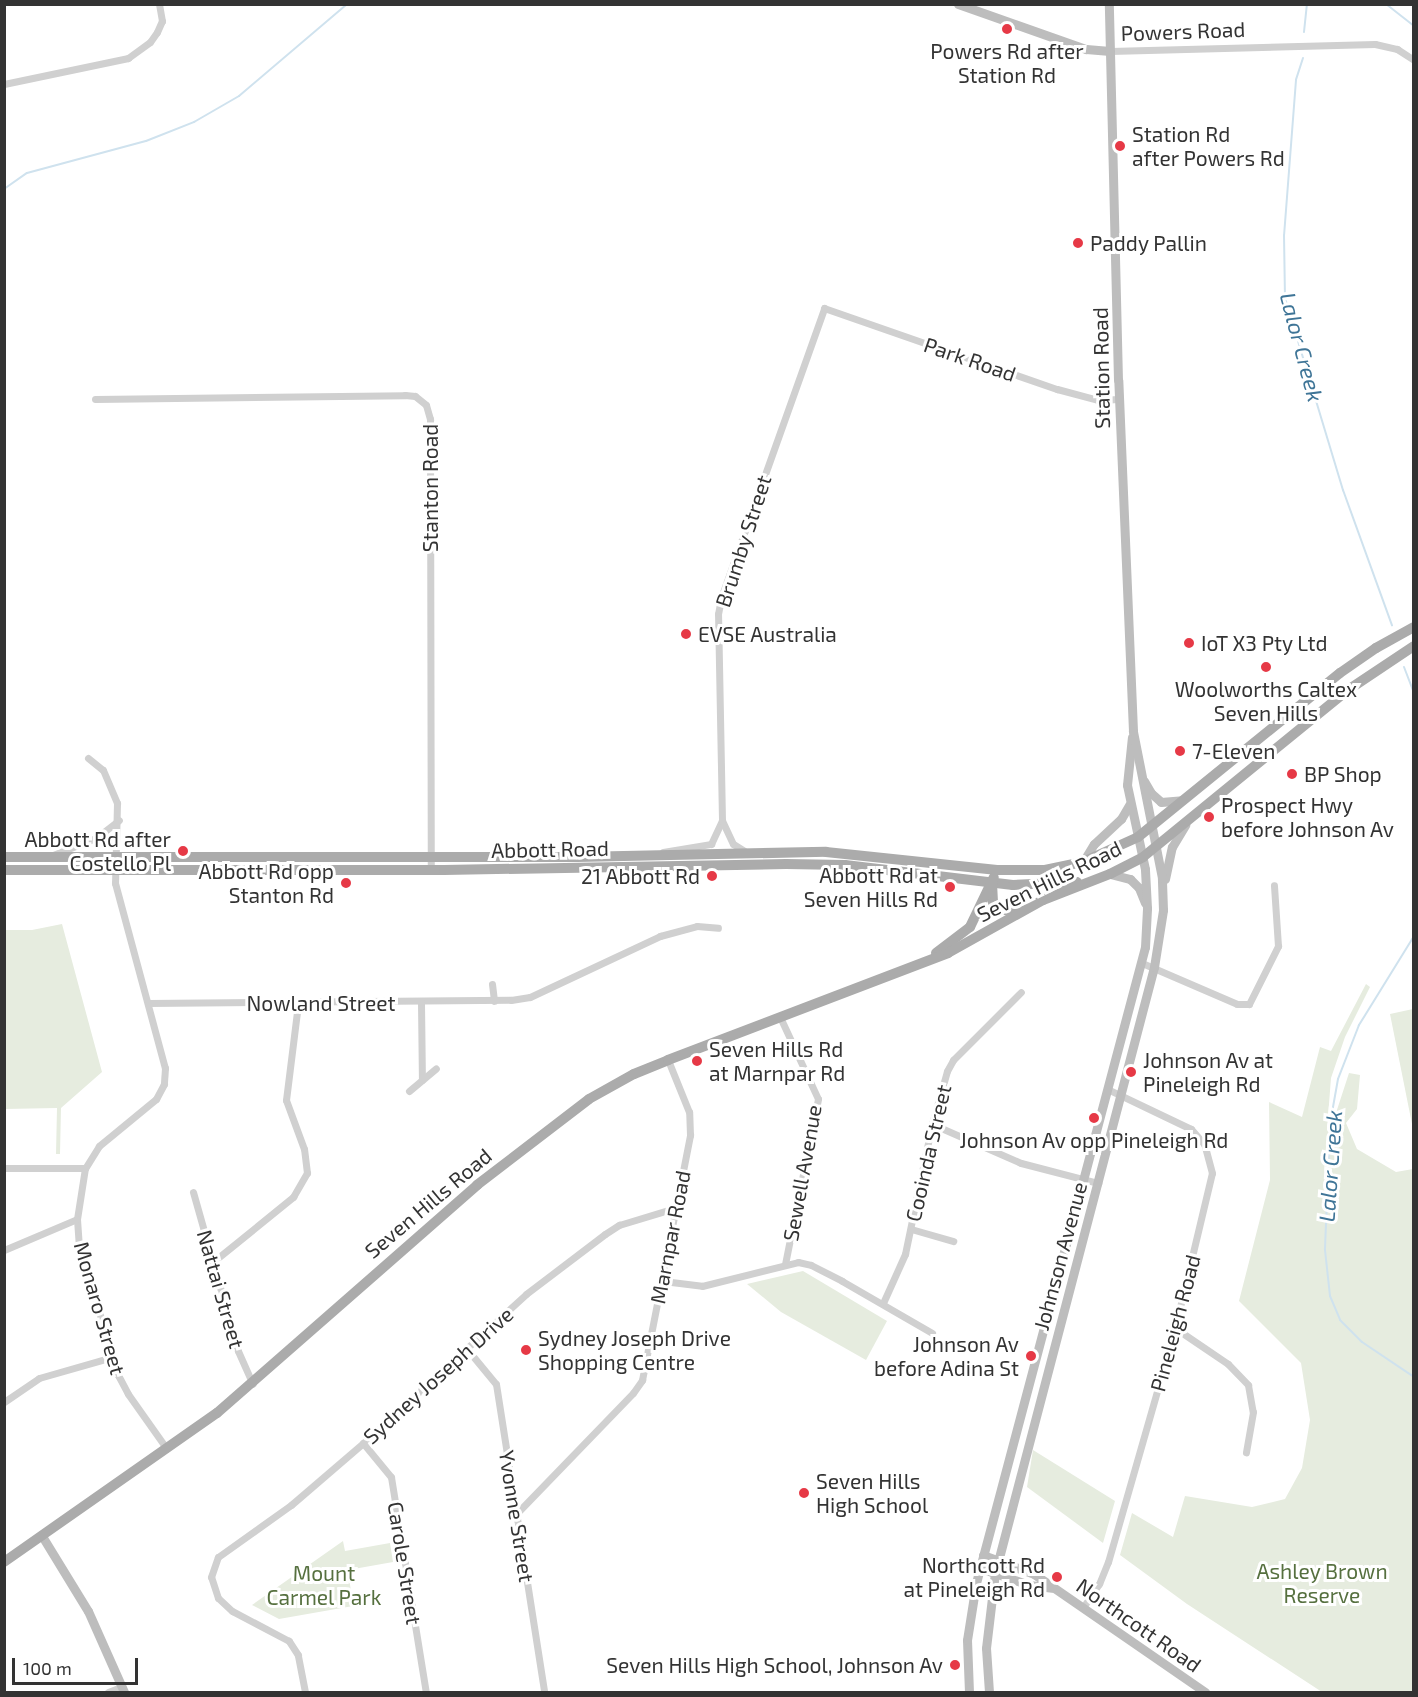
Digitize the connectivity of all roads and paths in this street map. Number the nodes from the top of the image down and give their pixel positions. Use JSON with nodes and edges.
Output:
{"nodes":[{"id":1,"x":159,"y":4,"type":"edge"},
{"id":2,"x":958,"y":4,"type":"edge"},
{"id":3,"x":1109,"y":4,"type":"edge"},
{"id":4,"x":1110,"y":51,"type":"junction"},
{"id":5,"x":1413,"y":60,"type":"edge"},
{"id":6,"x":4,"y":84,"type":"edge"},
{"id":7,"x":824,"y":308,"type":"joint"},
{"id":8,"x":94,"y":399,"type":"dead end"},
{"id":9,"x":1119,"y":399,"type":"junction"},
{"id":10,"x":1413,"y":627,"type":"edge"},
{"id":11,"x":1413,"y":646,"type":"edge"},
{"id":12,"x":1133,"y":731,"type":"junction"},
{"id":13,"x":88,"y":758,"type":"dead end"},
{"id":14,"x":1140,"y":773,"type":"junction"},
{"id":15,"x":1188,"y":799,"type":"junction"},
{"id":16,"x":1130,"y":806,"type":"junction"},
{"id":17,"x":119,"y":820,"type":"junction"},
{"id":18,"x":722,"y":820,"type":"junction"},
{"id":19,"x":1187,"y":822,"type":"junction"},
{"id":20,"x":1151,"y":828,"type":"junction"},
{"id":21,"x":1138,"y":837,"type":"junction"},
{"id":22,"x":1155,"y":848,"type":"junction"},
{"id":23,"x":753,"y":854,"type":"junction"},
{"id":24,"x":652,"y":856,"type":"junction"},
{"id":25,"x":4,"y":857,"type":"edge"},
{"id":26,"x":53,"y":857,"type":"junction"},
{"id":27,"x":431,"y":857,"type":"junction"},
{"id":28,"x":1143,"y":857,"type":"junction"},
{"id":29,"x":116,"y":858,"type":"junction"},
{"id":30,"x":1083,"y":862,"type":"junction"},
{"id":31,"x":4,"y":870,"type":"edge"},
{"id":32,"x":431,"y":870,"type":"junction"},
{"id":33,"x":997,"y":870,"type":"junction"},
{"id":34,"x":115,"y":871,"type":"junction"},
{"id":35,"x":1110,"y":874,"type":"junction"},
{"id":36,"x":1094,"y":880,"type":"junction"},
{"id":37,"x":992,"y":882,"type":"junction"},
{"id":38,"x":1274,"y":885,"type":"dead end"},
{"id":39,"x":1163,"y":896,"type":"junction"},
{"id":40,"x":1043,"y":900,"type":"junction"},
{"id":41,"x":1147,"y":908,"type":"junction"},
{"id":42,"x":718,"y":928,"type":"dead end"},
{"id":43,"x":926,"y":960,"type":"junction"},
{"id":44,"x":1142,"y":963,"type":"junction"},
{"id":45,"x":1154,"y":968,"type":"junction"},
{"id":46,"x":492,"y":984,"type":"dead end"},
{"id":47,"x":1021,"y":992,"type":"dead end"},
{"id":48,"x":494,"y":1001,"type":"junction"},
{"id":49,"x":298,"y":1002,"type":"junction"},
{"id":50,"x":148,"y":1003,"type":"junction"},
{"id":51,"x":421,"y":1003,"type":"junction"},
{"id":52,"x":780,"y":1017,"type":"junction"},
{"id":53,"x":668,"y":1060,"type":"junction"},
{"id":54,"x":436,"y":1068,"type":"dead end"},
{"id":55,"x":422,"y":1080,"type":"junction"},
{"id":56,"x":1107,"y":1089,"type":"junction"},
{"id":57,"x":409,"y":1091,"type":"dead end"},
{"id":58,"x":1120,"y":1095,"type":"junction"},
{"id":59,"x":932,"y":1124,"type":"junction"},
{"id":60,"x":4,"y":1168,"type":"edge"},
{"id":61,"x":85,"y":1168,"type":"junction"},
{"id":62,"x":1084,"y":1180,"type":"junction"},
{"id":63,"x":1098,"y":1183,"type":"junction"},
{"id":64,"x":193,"y":1192,"type":"dead end"},
{"id":65,"x":675,"y":1208,"type":"junction"},
{"id":66,"x":77,"y":1219,"type":"junction"},
{"id":67,"x":911,"y":1229,"type":"junction"},
{"id":68,"x":953,"y":1241,"type":"dead end"},
{"id":69,"x":4,"y":1250,"type":"edge"},
{"id":70,"x":214,"y":1261,"type":"junction"},
{"id":71,"x":785,"y":1264,"type":"junction"},
{"id":72,"x":663,"y":1281,"type":"junction"},
{"id":73,"x":884,"y":1303,"type":"junction"},
{"id":74,"x":1175,"y":1328,"type":"junction"},
{"id":75,"x":932,"y":1333,"type":"dead end"},
{"id":76,"x":467,"y":1350,"type":"junction"},
{"id":77,"x":112,"y":1357,"type":"junction"},
{"id":78,"x":253,"y":1384,"type":"junction"},
{"id":79,"x":4,"y":1402,"type":"edge"},
{"id":80,"x":363,"y":1443,"type":"junction"},
{"id":81,"x":167,"y":1449,"type":"junction"},
{"id":82,"x":1246,"y":1452,"type":"dead end"},
{"id":83,"x":518,"y":1512,"type":"junction"},
{"id":84,"x":42,"y":1536,"type":"junction"},
{"id":85,"x":982,"y":1555,"type":"junction"},
{"id":86,"x":998,"y":1560,"type":"junction"},
{"id":87,"x":4,"y":1562,"type":"edge"},
{"id":88,"x":980,"y":1568,"type":"junction"},
{"id":89,"x":995,"y":1573,"type":"junction"},
{"id":90,"x":1053,"y":1588,"type":"junction"},
{"id":91,"x":1084,"y":1606,"type":"junction"},
{"id":92,"x":123,"y":1690,"type":"edge"},
{"id":93,"x":108,"y":1692,"type":"edge"},
{"id":94,"x":305,"y":1692,"type":"edge"},
{"id":95,"x":426,"y":1692,"type":"edge"},
{"id":96,"x":544,"y":1692,"type":"edge"},
{"id":97,"x":969,"y":1692,"type":"edge"},
{"id":98,"x":989,"y":1692,"type":"edge"},
{"id":99,"x":1205,"y":1692,"type":"edge"}],
"edges":[{"from":1,"to":6,"type":"street"},
{"from":2,"to":4,"type":"main road","name":"Powers Road"},
{"from":3,"to":4,"type":"main road","name":"Station Road"},
{"from":4,"to":5,"type":"street","name":"Powers Road"},
{"from":4,"to":9,"type":"main road","name":"Station Road"},
{"from":7,"to":9,"type":"street","name":"Park Road"},
{"from":7,"to":18,"type":"street","name":"Brumby Street"},
{"from":8,"to":27,"type":"street","name":"Stanton Road"},
{"from":9,"to":12,"type":"main road","name":"Station Road"},
{"from":10,"to":15,"type":"main road","name":"Seven Hills Road"},
{"from":11,"to":19,"type":"main road","name":"Seven Hills Road"},
{"from":12,"to":14,"type":"main road","name":"Station Road"},
{"from":12,"to":16,"type":"main road","name":"Station Road"},
{"from":13,"to":17,"type":"street","name":"Monaro Street"},
{"from":14,"to":15,"type":"main road"},
{"from":14,"to":20,"type":"main road","name":"Station Road"},
{"from":15,"to":20,"type":"main road","name":"Seven Hills Road"},
{"from":16,"to":21,"type":"main road","name":"Station Road"},
{"from":16,"to":30,"type":"main road"},
{"from":17,"to":26,"type":"street"},
{"from":17,"to":29,"type":"street","name":"Monaro Street"},
{"from":18,"to":23,"type":"street","name":"Brumby Street"},
{"from":18,"to":24,"type":"street"},
{"from":19,"to":22,"type":"main road","name":"Seven Hills Road"},
{"from":19,"to":39,"type":"main road"},
{"from":20,"to":21,"type":"main road","name":"Seven Hills Road"},
{"from":20,"to":22,"type":"main road","name":"Johnson Avenue"},
{"from":21,"to":28,"type":"main road","name":"Johnson Avenue"},
{"from":21,"to":30,"type":"main road","name":"Seven Hills Road"},
{"from":22,"to":28,"type":"main road","name":"Seven Hills Road"},
{"from":22,"to":39,"type":"main road","name":"Johnson Avenue"},
{"from":23,"to":24,"type":"main road","name":"Abbott Road"},
{"from":23,"to":33,"type":"main road","name":"Abbott Road"},
{"from":24,"to":27,"type":"main road","name":"Abbott Road"},
{"from":25,"to":26,"type":"main road","name":"Abbott Road"},
{"from":26,"to":29,"type":"main road","name":"Abbott Road"},
{"from":27,"to":29,"type":"main road","name":"Abbott Road"},
{"from":27,"to":32,"type":"street","name":"Stanton Road"},
{"from":28,"to":35,"type":"main road","name":"Seven Hills Road"},
{"from":28,"to":41,"type":"main road","name":"Johnson Avenue"},
{"from":29,"to":34,"type":"street","name":"Monaro Street"},
{"from":30,"to":33,"type":"main road","name":"Abbott Road"},
{"from":31,"to":34,"type":"main road","name":"Abbott Road"},
{"from":32,"to":34,"type":"main road","name":"Abbott Road"},
{"from":32,"to":37,"type":"main road","name":"Abbott Road"},
{"from":33,"to":37,"type":"main road","name":"Seven Hills Road"},
{"from":34,"to":50,"type":"street","name":"Monaro Street"},
{"from":35,"to":36,"type":"main road","name":"Seven Hills Road"},
{"from":35,"to":41,"type":"main road"},
{"from":36,"to":37,"type":"main road","name":"Abbott Road"},
{"from":36,"to":40,"type":"main road","name":"Seven Hills Road"},
{"from":37,"to":40,"type":"main road"},
{"from":37,"to":43,"type":"main road","name":"Seven Hills Road"},
{"from":38,"to":45,"type":"street"},
{"from":39,"to":45,"type":"main road","name":"Johnson Avenue"},
{"from":40,"to":43,"type":"main road","name":"Seven Hills Road"},
{"from":41,"to":44,"type":"main road","name":"Johnson Avenue"},
{"from":42,"to":48,"type":"street","name":"Nowland Street"},
{"from":43,"to":52,"type":"main road","name":"Seven Hills Road"},
{"from":44,"to":45,"type":"street"},
{"from":44,"to":56,"type":"main road","name":"Johnson Avenue"},
{"from":45,"to":58,"type":"main road","name":"Johnson Avenue"},
{"from":46,"to":48,"type":"street"},
{"from":47,"to":59,"type":"street","name":"Cooinda Street"},
{"from":48,"to":51,"type":"street","name":"Nowland Street"},
{"from":49,"to":50,"type":"street","name":"Nowland Street"},
{"from":49,"to":51,"type":"street","name":"Nowland Street"},
{"from":49,"to":70,"type":"street"},
{"from":50,"to":61,"type":"street","name":"Monaro Street"},
{"from":51,"to":55,"type":"street"},
{"from":52,"to":53,"type":"main road","name":"Seven Hills Road"},
{"from":52,"to":71,"type":"street","name":"Sewell Avenue"},
{"from":53,"to":65,"type":"street","name":"Marnpar Road"},
{"from":53,"to":78,"type":"main road","name":"Seven Hills Road"},
{"from":54,"to":55,"type":"street"},
{"from":55,"to":57,"type":"street"},
{"from":56,"to":58,"type":"street","name":"Pineleigh Road"},
{"from":56,"to":62,"type":"main road","name":"Johnson Avenue"},
{"from":58,"to":63,"type":"main road","name":"Johnson Avenue"},
{"from":58,"to":74,"type":"street","name":"Pineleigh Road"},
{"from":59,"to":62,"type":"street"},
{"from":59,"to":67,"type":"street","name":"Cooinda Street"},
{"from":60,"to":61,"type":"street"},
{"from":61,"to":66,"type":"street","name":"Monaro Street"},
{"from":62,"to":63,"type":"street"},
{"from":62,"to":85,"type":"main road","name":"Johnson Avenue"},
{"from":63,"to":86,"type":"main road","name":"Johnson Avenue"},
{"from":64,"to":70,"type":"street","name":"Nattai Street"},
{"from":65,"to":72,"type":"street","name":"Marnpar Road"},
{"from":65,"to":76,"type":"street","name":"Sydney Joseph Drive"},
{"from":66,"to":69,"type":"street"},
{"from":66,"to":77,"type":"street","name":"Monaro Street"},
{"from":67,"to":68,"type":"street"},
{"from":67,"to":73,"type":"street","name":"Cooinda Street"},
{"from":70,"to":78,"type":"street","name":"Nattai Street"},
{"from":71,"to":72,"type":"street"},
{"from":71,"to":73,"type":"street"},
{"from":72,"to":83,"type":"street","name":"Marnpar Road"},
{"from":73,"to":75,"type":"street"},
{"from":74,"to":82,"type":"street"},
{"from":74,"to":91,"type":"street","name":"Pineleigh Road"},
{"from":76,"to":80,"type":"street","name":"Sydney Joseph Drive"},
{"from":76,"to":83,"type":"street","name":"Yvonne Street"},
{"from":77,"to":79,"type":"street"},
{"from":77,"to":81,"type":"street","name":"Monaro Street"},
{"from":78,"to":81,"type":"main road","name":"Seven Hills Road"},
{"from":80,"to":94,"type":"street","name":"Sydney Joseph Drive"},
{"from":80,"to":95,"type":"street","name":"Carole Street"},
{"from":81,"to":84,"type":"main road","name":"Seven Hills Road"},
{"from":83,"to":96,"type":"street","name":"Yvonne Street"},
{"from":84,"to":87,"type":"main road","name":"Seven Hills Road"},
{"from":84,"to":92,"type":"main road"},
{"from":85,"to":86,"type":"main road","name":"Northcott Road"},
{"from":85,"to":88,"type":"main road","name":"Johnson Avenue"},
{"from":86,"to":89,"type":"main road","name":"Johnson Avenue"},
{"from":86,"to":90,"type":"main road","name":"Northcott Road"},
{"from":88,"to":89,"type":"main road","name":"Northcott Road"},
{"from":88,"to":97,"type":"main road","name":"Johnson Avenue"},
{"from":89,"to":90,"type":"main road","name":"Northcott Road"},
{"from":89,"to":98,"type":"main road","name":"Johnson Avenue"},
{"from":90,"to":91,"type":"main road","name":"Northcott Road"},
{"from":91,"to":99,"type":"main road","name":"Northcott Road"},
{"from":92,"to":93,"type":"street"}]}
